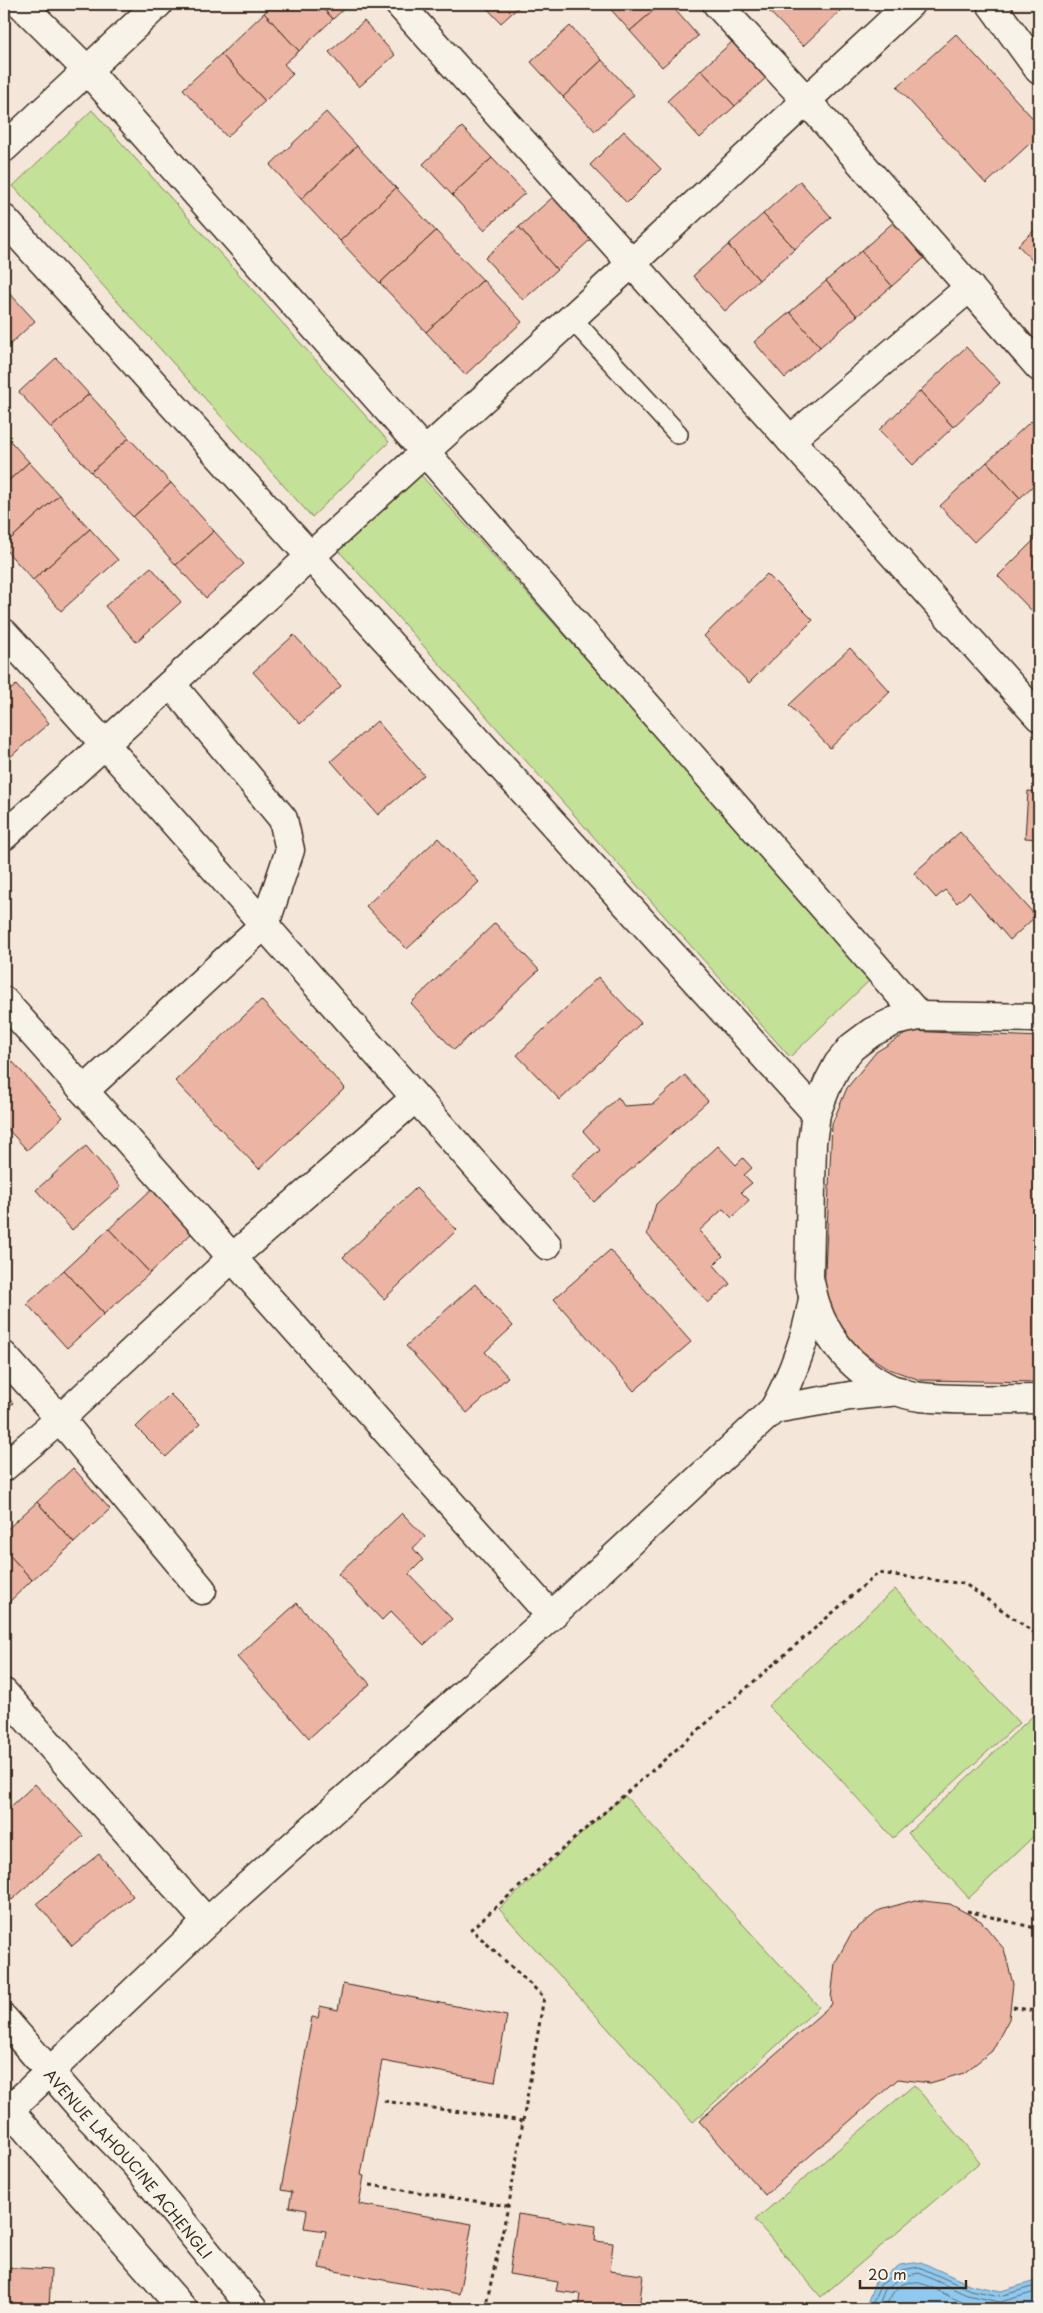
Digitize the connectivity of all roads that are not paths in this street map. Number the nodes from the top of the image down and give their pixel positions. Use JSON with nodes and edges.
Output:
{"nodes":[{"id":1,"x":21,"y":4,"type":"edge"},
{"id":2,"x":158,"y":4,"type":"edge"},
{"id":3,"x":399,"y":4,"type":"edge"},
{"id":4,"x":717,"y":4,"type":"edge"},
{"id":5,"x":910,"y":4,"type":"edge"},
{"id":6,"x":990,"y":4,"type":"edge"},
{"id":7,"x":87,"y":70,"type":"junction"},
{"id":8,"x":1039,"y":70,"type":"edge"},
{"id":9,"x":806,"y":100,"type":"junction"},
{"id":10,"x":4,"y":148,"type":"edge"},
{"id":11,"x":4,"y":219,"type":"edge"},
{"id":12,"x":632,"y":263,"type":"junction"},
{"id":13,"x":970,"y":287,"type":"junction"},
{"id":14,"x":571,"y":318,"type":"junction"},
{"id":15,"x":1039,"y":367,"type":"edge"},
{"id":16,"x":678,"y":434,"type":"dead end"},
{"id":17,"x":790,"y":440,"type":"junction"},
{"id":18,"x":425,"y":452,"type":"junction"},
{"id":19,"x":311,"y":555,"type":"junction"},
{"id":20,"x":4,"y":633,"type":"edge"},
{"id":21,"x":171,"y":684,"type":"junction"},
{"id":22,"x":1039,"y":717,"type":"edge"},
{"id":23,"x":106,"y":744,"type":"junction"},
{"id":24,"x":4,"y":836,"type":"edge"},
{"id":25,"x":264,"y":924,"type":"junction"},
{"id":26,"x":4,"y":1001,"type":"edge"},
{"id":27,"x":920,"y":1016,"type":"junction"},
{"id":28,"x":1039,"y":1018,"type":"edge"},
{"id":29,"x":84,"y":1090,"type":"junction"},
{"id":30,"x":414,"y":1099,"type":"junction"},
{"id":31,"x":816,"y":1113,"type":"junction"},
{"id":32,"x":546,"y":1245,"type":"dead end"},
{"id":33,"x":232,"y":1258,"type":"junction"},
{"id":34,"x":814,"y":1299,"type":"junction"},
{"id":35,"x":4,"y":1356,"type":"edge"},
{"id":36,"x":899,"y":1391,"type":"junction"},
{"id":37,"x":1039,"y":1399,"type":"edge"},
{"id":38,"x":774,"y":1409,"type":"junction"},
{"id":39,"x":60,"y":1419,"type":"junction"},
{"id":40,"x":4,"y":1467,"type":"edge"},
{"id":41,"x":202,"y":1590,"type":"dead end"},
{"id":42,"x":551,"y":1616,"type":"junction"},
{"id":43,"x":4,"y":1693,"type":"edge"},
{"id":44,"x":207,"y":1922,"type":"junction"},
{"id":45,"x":4,"y":2019,"type":"edge"},
{"id":46,"x":50,"y":2070,"type":"junction"},
{"id":47,"x":5,"y":2109,"type":"edge"},
{"id":48,"x":183,"y":2309,"type":"edge"},
{"id":49,"x":253,"y":2309,"type":"edge"}],
"edges":[{"from":1,"to":7,"type":"street"},
{"from":2,"to":7,"type":"street"},
{"from":3,"to":12,"type":"street"},
{"from":4,"to":9,"type":"street"},
{"from":5,"to":9,"type":"street"},
{"from":6,"to":8,"type":"street"},
{"from":7,"to":10,"type":"street"},
{"from":7,"to":18,"type":"street"},
{"from":9,"to":12,"type":"street"},
{"from":9,"to":13,"type":"street"},
{"from":11,"to":19,"type":"street"},
{"from":12,"to":14,"type":"street"},
{"from":12,"to":17,"type":"street"},
{"from":13,"to":15,"type":"street"},
{"from":13,"to":17,"type":"street"},
{"from":14,"to":16,"type":"lane"},
{"from":14,"to":18,"type":"street"},
{"from":17,"to":22,"type":"street"},
{"from":18,"to":19,"type":"street"},
{"from":18,"to":27,"type":"street"},
{"from":19,"to":21,"type":"street"},
{"from":19,"to":31,"type":"street"},
{"from":20,"to":23,"type":"street"},
{"from":21,"to":23,"type":"street"},
{"from":21,"to":25,"type":"street"},
{"from":23,"to":24,"type":"street"},
{"from":23,"to":25,"type":"street"},
{"from":25,"to":29,"type":"street"},
{"from":25,"to":30,"type":"street"},
{"from":26,"to":29,"type":"street"},
{"from":27,"to":28,"type":"street"},
{"from":27,"to":31,"type":"street"},
{"from":29,"to":33,"type":"street"},
{"from":30,"to":32,"type":"street"},
{"from":30,"to":33,"type":"street"},
{"from":31,"to":34,"type":"street"},
{"from":33,"to":39,"type":"street"},
{"from":33,"to":42,"type":"street"},
{"from":34,"to":36,"type":"street"},
{"from":34,"to":38,"type":"street"},
{"from":35,"to":39,"type":"street"},
{"from":36,"to":37,"type":"street"},
{"from":36,"to":38,"type":"street"},
{"from":38,"to":42,"type":"street"},
{"from":39,"to":40,"type":"street"},
{"from":39,"to":41,"type":"street"},
{"from":42,"to":44,"type":"street"},
{"from":43,"to":44,"type":"street"},
{"from":44,"to":46,"type":"street"},
{"from":45,"to":46,"type":"street","name":"AVENUE LAHOUCINE ACHENGLI"},
{"from":46,"to":47,"type":"street"},
{"from":46,"to":49,"type":"street","name":"AVENUE LAHOUCINE ACHENGLI"},
{"from":47,"to":48,"type":"street"}]}
